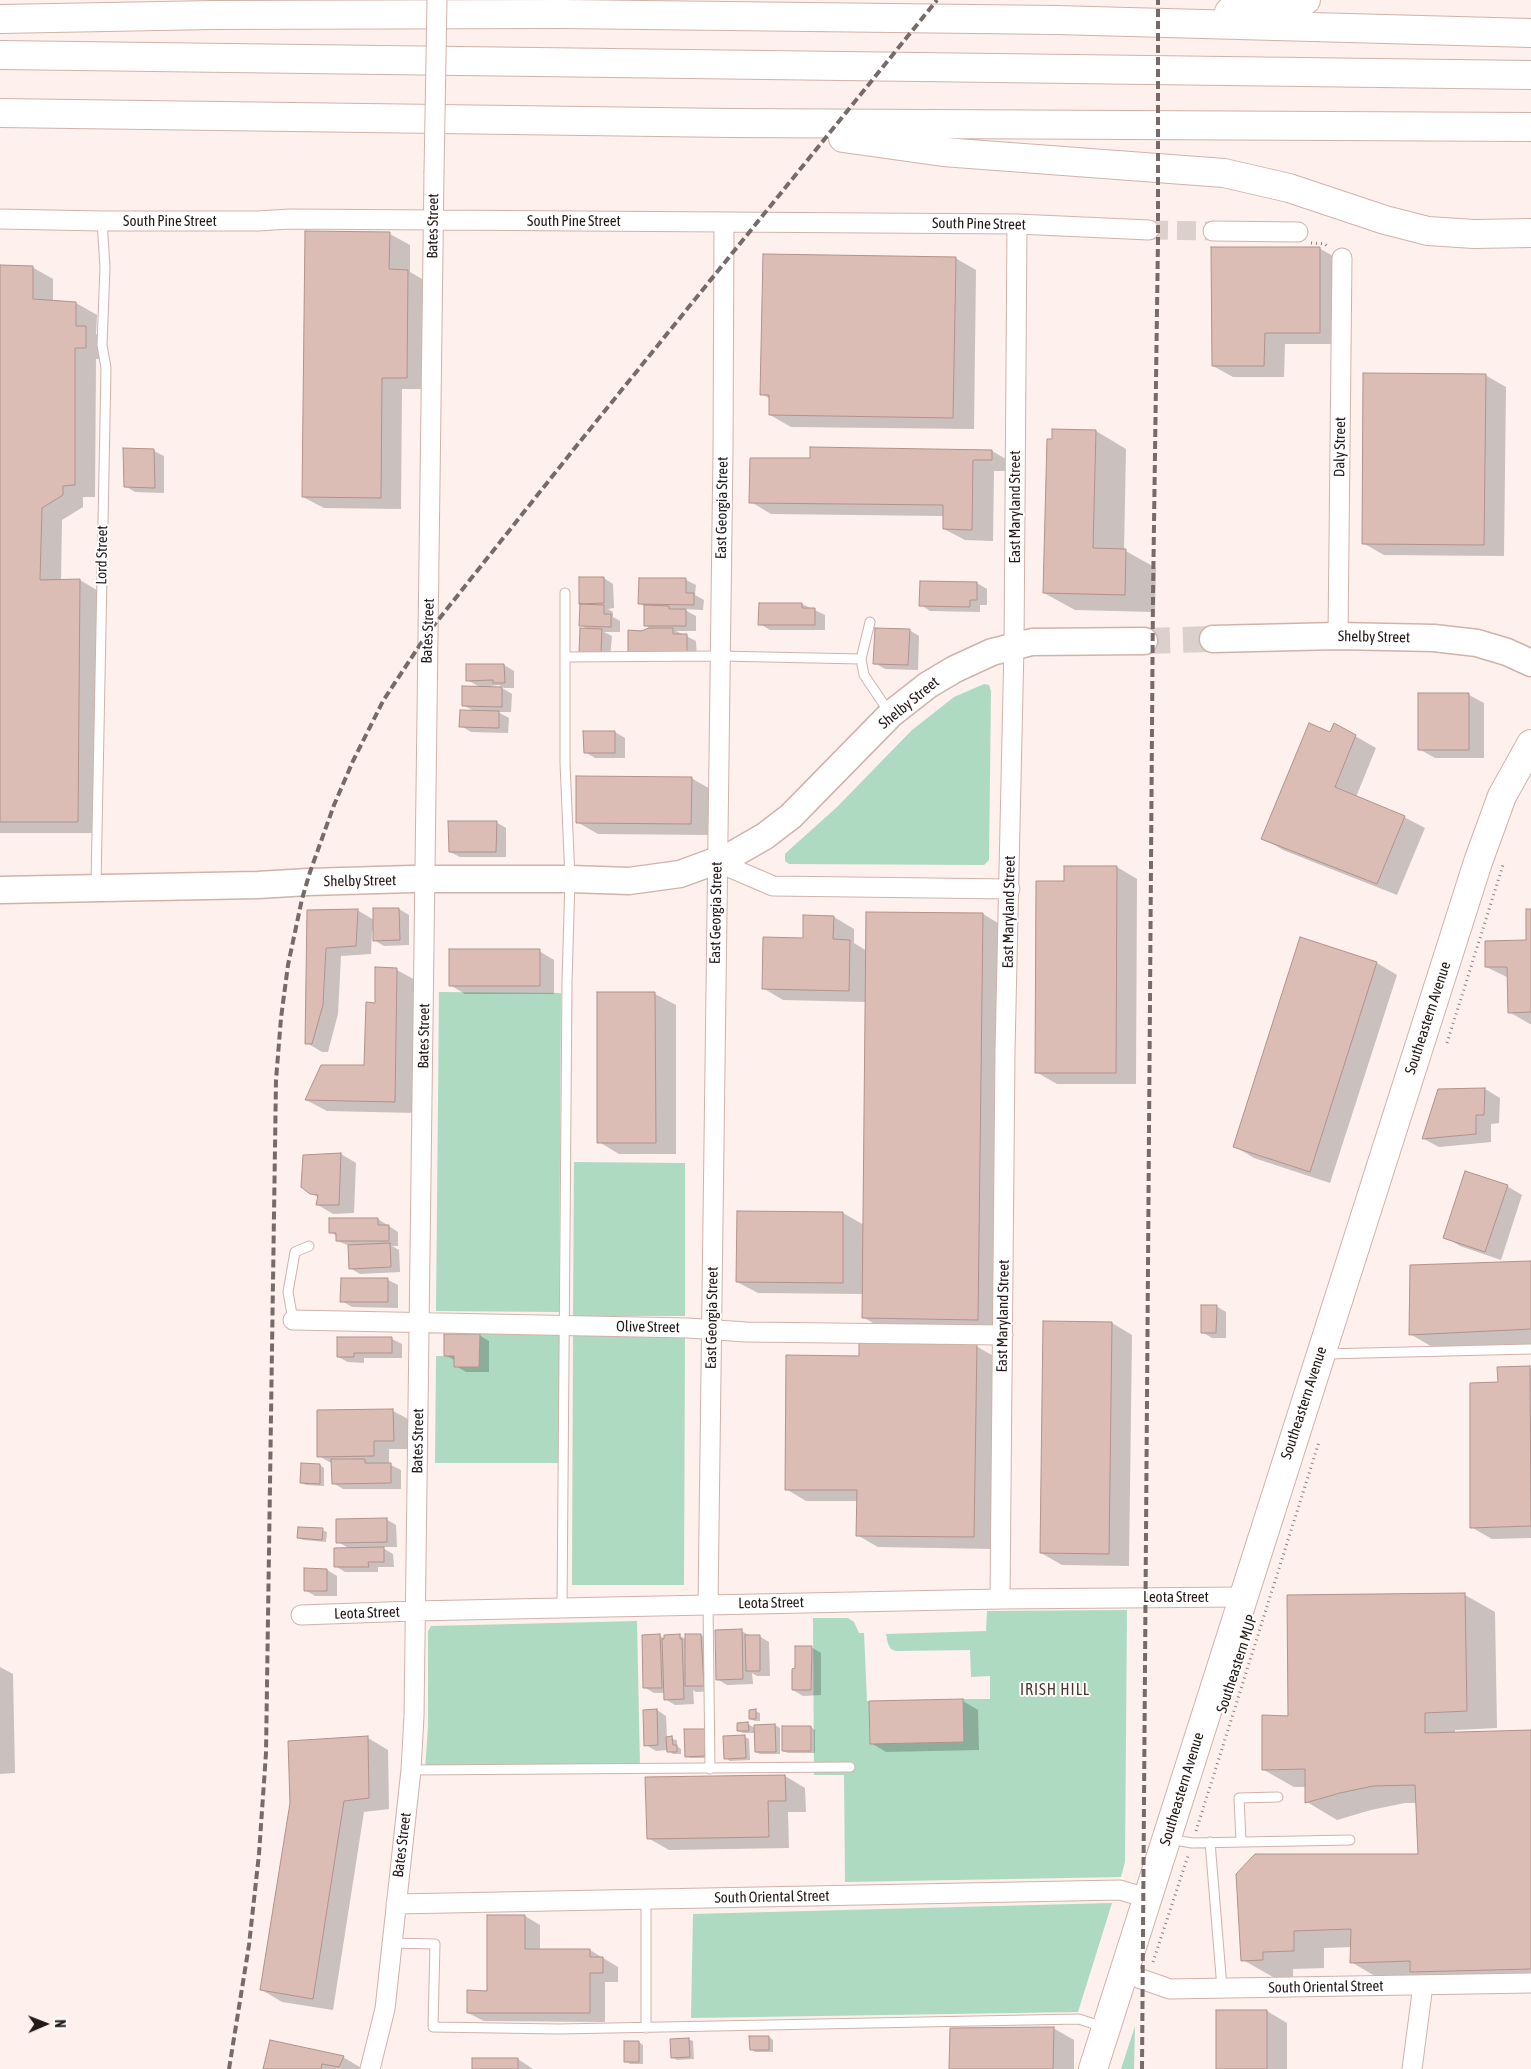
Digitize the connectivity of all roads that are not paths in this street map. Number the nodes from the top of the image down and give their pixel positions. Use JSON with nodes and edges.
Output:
{"nodes":[{"id":1,"x":386,"y":0,"type":"edge"},
{"id":2,"x":437,"y":0,"type":"edge"},
{"id":3,"x":1306,"y":0,"type":"edge"},
{"id":4,"x":562,"y":14,"type":"junction"},
{"id":5,"x":0,"y":19,"type":"edge"},
{"id":6,"x":1056,"y":20,"type":"junction"},
{"id":7,"x":1531,"y":33,"type":"edge"},
{"id":8,"x":0,"y":55,"type":"edge"},
{"id":9,"x":1531,"y":75,"type":"edge"},
{"id":10,"x":0,"y":113,"type":"edge"},
{"id":11,"x":730,"y":123,"type":"junction"},
{"id":12,"x":1531,"y":127,"type":"edge"},
{"id":13,"x":0,"y":219,"type":"edge"},
{"id":14,"x":434,"y":220,"type":"junction"},
{"id":15,"x":102,"y":221,"type":"junction"},
{"id":16,"x":724,"y":222,"type":"junction"},
{"id":17,"x":1017,"y":224,"type":"junction"},
{"id":18,"x":1149,"y":230,"type":"tunnel mouth"},
{"id":19,"x":1213,"y":231,"type":"tunnel mouth"},
{"id":20,"x":1298,"y":232,"type":"road end"},
{"id":21,"x":1531,"y":233,"type":"edge"},
{"id":22,"x":1342,"y":258,"type":"road end"},
{"id":23,"x":565,"y":593,"type":"dead end"},
{"id":24,"x":870,"y":622,"type":"dead end"},
{"id":25,"x":1338,"y":636,"type":"junction"},
{"id":26,"x":1213,"y":639,"type":"tunnel mouth"},
{"id":27,"x":1144,"y":641,"type":"tunnel mouth"},
{"id":28,"x":1014,"y":646,"type":"junction"},
{"id":29,"x":720,"y":656,"type":"junction"},
{"id":30,"x":565,"y":657,"type":"junction"},
{"id":31,"x":861,"y":659,"type":"junction"},
{"id":32,"x":1531,"y":663,"type":"edge"},
{"id":33,"x":891,"y":714,"type":"junction"},
{"id":34,"x":1531,"y":744,"type":"edge"},
{"id":35,"x":717,"y":862,"type":"junction"},
{"id":36,"x":570,"y":879,"type":"junction"},
{"id":37,"x":426,"y":880,"type":"junction"},
{"id":38,"x":1010,"y":888,"type":"junction"},
{"id":39,"x":96,"y":889,"type":"junction"},
{"id":40,"x":0,"y":890,"type":"edge"},
{"id":41,"x":310,"y":1246,"type":"dead end"},
{"id":42,"x":293,"y":1320,"type":"joint"},
{"id":43,"x":420,"y":1323,"type":"junction"},
{"id":44,"x":565,"y":1326,"type":"junction"},
{"id":45,"x":712,"y":1328,"type":"junction"},
{"id":46,"x":1004,"y":1335,"type":"junction"},
{"id":47,"x":1531,"y":1349,"type":"edge"},
{"id":48,"x":1320,"y":1354,"type":"junction"},
{"id":49,"x":1000,"y":1598,"type":"junction"},
{"id":50,"x":1242,"y":1598,"type":"junction"},
{"id":51,"x":708,"y":1604,"type":"junction"},
{"id":52,"x":562,"y":1608,"type":"junction"},
{"id":53,"x":414,"y":1611,"type":"junction"},
{"id":54,"x":301,"y":1615,"type":"dead end"},
{"id":55,"x":850,"y":1767,"type":"dead end"},
{"id":56,"x":710,"y":1769,"type":"junction"},
{"id":57,"x":411,"y":1770,"type":"junction"},
{"id":58,"x":1278,"y":1797,"type":"dead end"},
{"id":59,"x":1350,"y":1840,"type":"dead end"},
{"id":60,"x":1179,"y":1841,"type":"junction"},
{"id":61,"x":1210,"y":1842,"type":"junction"},
{"id":62,"x":1241,"y":1842,"type":"junction"},
{"id":63,"x":1147,"y":1898,"type":"junction"},
{"id":64,"x":646,"y":1900,"type":"junction"},
{"id":65,"x":396,"y":1904,"type":"junction"},
{"id":66,"x":392,"y":1943,"type":"junction"},
{"id":67,"x":1135,"y":1977,"type":"junction"},
{"id":68,"x":1531,"y":1983,"type":"edge"},
{"id":69,"x":1423,"y":1986,"type":"junction"},
{"id":70,"x":1222,"y":1988,"type":"junction"},
{"id":71,"x":646,"y":2028,"type":"junction"},
{"id":72,"x":1106,"y":2028,"type":"junction"},
{"id":73,"x":370,"y":2069,"type":"edge"},
{"id":74,"x":1093,"y":2069,"type":"edge"},
{"id":75,"x":1412,"y":2069,"type":"edge"}],
"edges":[{"from":1,"to":4,"type":"main road"},
{"from":2,"to":14,"type":"street","name":"Bates Street","bridge":true},
{"from":3,"to":6,"type":"main road"},
{"from":4,"to":5,"type":"main road"},
{"from":4,"to":6,"type":"main road"},
{"from":6,"to":7,"type":"main road"},
{"from":8,"to":9,"type":"main road"},
{"from":10,"to":11,"type":"main road"},
{"from":11,"to":12,"type":"main road"},
{"from":11,"to":21,"type":"main road"},
{"from":13,"to":15,"type":"street","name":"South Pine Street"},
{"from":14,"to":15,"type":"street","name":"South Pine Street"},
{"from":14,"to":16,"type":"street","name":"South Pine Street"},
{"from":14,"to":37,"type":"street","name":"Bates Street"},
{"from":15,"to":39,"type":"lane","name":"Lord Street"},
{"from":16,"to":17,"type":"street","name":"South Pine Street"},
{"from":16,"to":29,"type":"street","name":"East Georgia Street"},
{"from":17,"to":18,"type":"street","name":"South Pine Street"},
{"from":17,"to":28,"type":"street","name":"East Maryland Street"},
{"from":19,"to":20,"type":"street"},
{"from":22,"to":25,"type":"street","name":"Daly Street"},
{"from":23,"to":30,"type":"lane"},
{"from":24,"to":31,"type":"lane"},
{"from":25,"to":26,"type":"main road","name":"Shelby Street"},
{"from":25,"to":32,"type":"main road","name":"Shelby Street"},
{"from":27,"to":28,"type":"main road","name":"Shelby Street"},
{"from":28,"to":33,"type":"main road","name":"Shelby Street"},
{"from":28,"to":38,"type":"street","name":"East Maryland Street"},
{"from":29,"to":30,"type":"lane"},
{"from":29,"to":31,"type":"lane"},
{"from":29,"to":35,"type":"street","name":"East Georgia Street"},
{"from":30,"to":36,"type":"lane"},
{"from":31,"to":33,"type":"lane"},
{"from":33,"to":35,"type":"main road","name":"Shelby Street"},
{"from":34,"to":48,"type":"main road","name":"Southeastern Avenue"},
{"from":35,"to":36,"type":"main road","name":"Shelby Street"},
{"from":35,"to":38,"type":"street"},
{"from":35,"to":45,"type":"street","name":"East Georgia Street"},
{"from":36,"to":37,"type":"main road","name":"Shelby Street"},
{"from":36,"to":44,"type":"lane"},
{"from":37,"to":39,"type":"main road","name":"Shelby Street"},
{"from":37,"to":43,"type":"street","name":"Bates Street"},
{"from":38,"to":46,"type":"street","name":"East Maryland Street"},
{"from":39,"to":40,"type":"main road","name":"Shelby Street"},
{"from":41,"to":42,"type":"lane"},
{"from":42,"to":43,"type":"street","name":"Olive Street"},
{"from":43,"to":44,"type":"street","name":"Olive Street"},
{"from":43,"to":53,"type":"street","name":"Bates Street"},
{"from":44,"to":45,"type":"street","name":"Olive Street"},
{"from":44,"to":52,"type":"lane"},
{"from":45,"to":46,"type":"street","name":"Olive Street"},
{"from":45,"to":51,"type":"street","name":"East Georgia Street"},
{"from":46,"to":49,"type":"street","name":"East Maryland Street"},
{"from":47,"to":48,"type":"lane"},
{"from":48,"to":50,"type":"main road","name":"Southeastern Avenue"},
{"from":49,"to":50,"type":"street","name":"Leota Street"},
{"from":49,"to":51,"type":"street","name":"Leota Street"},
{"from":50,"to":60,"type":"main road","name":"Southeastern Avenue"},
{"from":51,"to":52,"type":"street","name":"Leota Street"},
{"from":51,"to":56,"type":"lane"},
{"from":52,"to":53,"type":"street","name":"Leota Street"},
{"from":53,"to":54,"type":"street","name":"Leota Street"},
{"from":53,"to":57,"type":"street","name":"Bates Street"},
{"from":55,"to":56,"type":"lane"},
{"from":56,"to":57,"type":"lane"},
{"from":57,"to":65,"type":"street","name":"Bates Street"},
{"from":58,"to":62,"type":"lane"},
{"from":59,"to":62,"type":"lane"},
{"from":60,"to":61,"type":"lane"},
{"from":60,"to":63,"type":"main road","name":"Southeastern Avenue"},
{"from":61,"to":62,"type":"lane"},
{"from":61,"to":70,"type":"lane"},
{"from":63,"to":64,"type":"street","name":"South Oriental Street"},
{"from":63,"to":67,"type":"main road","name":"Southeastern Avenue"},
{"from":64,"to":65,"type":"street","name":"South Oriental Street"},
{"from":64,"to":71,"type":"lane"},
{"from":65,"to":66,"type":"street","name":"Bates Street"},
{"from":66,"to":71,"type":"lane"},
{"from":66,"to":73,"type":"street","name":"Bates Street"},
{"from":67,"to":70,"type":"street","name":"South Oriental Street"},
{"from":67,"to":72,"type":"main road","name":"Southeastern Avenue"},
{"from":68,"to":69,"type":"street","name":"South Oriental Street"},
{"from":69,"to":70,"type":"street","name":"South Oriental Street"},
{"from":69,"to":75,"type":"street"},
{"from":71,"to":72,"type":"lane"},
{"from":72,"to":74,"type":"main road","name":"Southeastern Avenue"}]}
